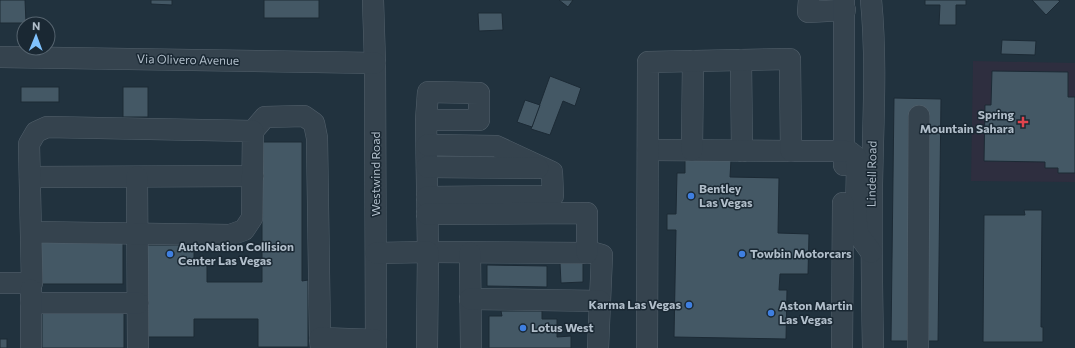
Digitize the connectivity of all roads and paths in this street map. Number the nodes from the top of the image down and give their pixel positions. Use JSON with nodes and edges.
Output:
{"nodes":[{"id":1,"x":373,"y":0,"type":"edge"},
{"id":2,"x":808,"y":0,"type":"edge"},
{"id":3,"x":871,"y":0,"type":"edge"},
{"id":4,"x":844,"y":5,"type":"edge"},
{"id":5,"x":0,"y":57,"type":"edge"},
{"id":6,"x":741,"y":60,"type":"junction"},
{"id":7,"x":693,"y":61,"type":"junction"},
{"id":8,"x":375,"y":63,"type":"junction"},
{"id":9,"x":920,"y":116,"type":"dead end"},
{"id":10,"x":426,"y":120,"type":"dead end"},
{"id":11,"x":253,"y":131,"type":"junction"},
{"id":12,"x":427,"y":145,"type":"junction"},
{"id":13,"x":648,"y":150,"type":"junction"},
{"id":14,"x":692,"y":150,"type":"junction"},
{"id":15,"x":742,"y":150,"type":"junction"},
{"id":16,"x":791,"y":151,"type":"junction"},
{"id":17,"x":844,"y":151,"type":"junction"},
{"id":18,"x":427,"y":167,"type":"junction"},
{"id":19,"x":545,"y":168,"type":"junction"},
{"id":20,"x":253,"y":176,"type":"junction"},
{"id":21,"x":30,"y":177,"type":"junction"},
{"id":22,"x":137,"y":177,"type":"junction"},
{"id":23,"x":427,"y":205,"type":"junction"},
{"id":24,"x":31,"y":232,"type":"junction"},
{"id":25,"x":138,"y":234,"type":"junction"},
{"id":26,"x":376,"y":252,"type":"junction"},
{"id":27,"x":428,"y":252,"type":"junction"},
{"id":28,"x":470,"y":252,"type":"junction"},
{"id":29,"x":871,"y":252,"type":"junction"},
{"id":30,"x":587,"y":253,"type":"junction"},
{"id":31,"x":0,"y":283,"type":"edge"},
{"id":32,"x":31,"y":293,"type":"junction"},
{"id":33,"x":470,"y":298,"type":"junction"},
{"id":34,"x":600,"y":301,"type":"junction"},
{"id":35,"x":138,"y":303,"type":"junction"},
{"id":36,"x":321,"y":343,"type":"edge"},
{"id":37,"x":376,"y":344,"type":"edge"},
{"id":38,"x":31,"y":348,"type":"edge"},
{"id":39,"x":138,"y":348,"type":"edge"},
{"id":40,"x":427,"y":348,"type":"edge"},
{"id":41,"x":471,"y":348,"type":"edge"},
{"id":42,"x":598,"y":348,"type":"edge"},
{"id":43,"x":647,"y":348,"type":"edge"},
{"id":44,"x":842,"y":348,"type":"edge"},
{"id":45,"x":873,"y":348,"type":"edge"},
{"id":46,"x":918,"y":348,"type":"edge"}],
"edges":[{"from":1,"to":8,"type":"street","name":"Westwind Road"},
{"from":2,"to":4,"type":"street"},
{"from":3,"to":29,"type":"street","name":"Lindell Road"},
{"from":4,"to":17,"type":"street"},
{"from":5,"to":8,"type":"street","name":"Via Olivero Avenue"},
{"from":6,"to":7,"type":"street"},
{"from":6,"to":15,"type":"street"},
{"from":6,"to":16,"type":"street"},
{"from":7,"to":13,"type":"street"},
{"from":7,"to":14,"type":"street"},
{"from":8,"to":26,"type":"street","name":"Westwind Road"},
{"from":9,"to":46,"type":"street"},
{"from":10,"to":12,"type":"street"},
{"from":11,"to":20,"type":"street"},
{"from":11,"to":21,"type":"street"},
{"from":11,"to":36,"type":"street"},
{"from":12,"to":18,"type":"street"},
{"from":12,"to":19,"type":"street"},
{"from":13,"to":14,"type":"street"},
{"from":13,"to":43,"type":"street"},
{"from":14,"to":15,"type":"street"},
{"from":15,"to":16,"type":"street"},
{"from":16,"to":17,"type":"street"},
{"from":17,"to":29,"type":"street"},
{"from":17,"to":44,"type":"street"},
{"from":18,"to":19,"type":"street"},
{"from":18,"to":23,"type":"street"},
{"from":19,"to":23,"type":"street"},
{"from":20,"to":22,"type":"street"},
{"from":20,"to":25,"type":"street"},
{"from":21,"to":22,"type":"street"},
{"from":21,"to":24,"type":"street"},
{"from":22,"to":25,"type":"street"},
{"from":23,"to":27,"type":"street"},
{"from":23,"to":30,"type":"street"},
{"from":24,"to":25,"type":"street"},
{"from":24,"to":32,"type":"street"},
{"from":25,"to":35,"type":"street"},
{"from":26,"to":27,"type":"street"},
{"from":26,"to":37,"type":"street","name":"Westwind Road"},
{"from":27,"to":28,"type":"street"},
{"from":27,"to":40,"type":"street"},
{"from":28,"to":30,"type":"street"},
{"from":28,"to":33,"type":"street"},
{"from":29,"to":45,"type":"street","name":"Lindell Road"},
{"from":30,"to":34,"type":"street"},
{"from":31,"to":32,"type":"street"},
{"from":32,"to":35,"type":"street"},
{"from":32,"to":38,"type":"street"},
{"from":33,"to":34,"type":"street"},
{"from":33,"to":41,"type":"street"},
{"from":34,"to":42,"type":"street"},
{"from":35,"to":39,"type":"street"},
{"from":36,"to":37,"type":"street"}]}
